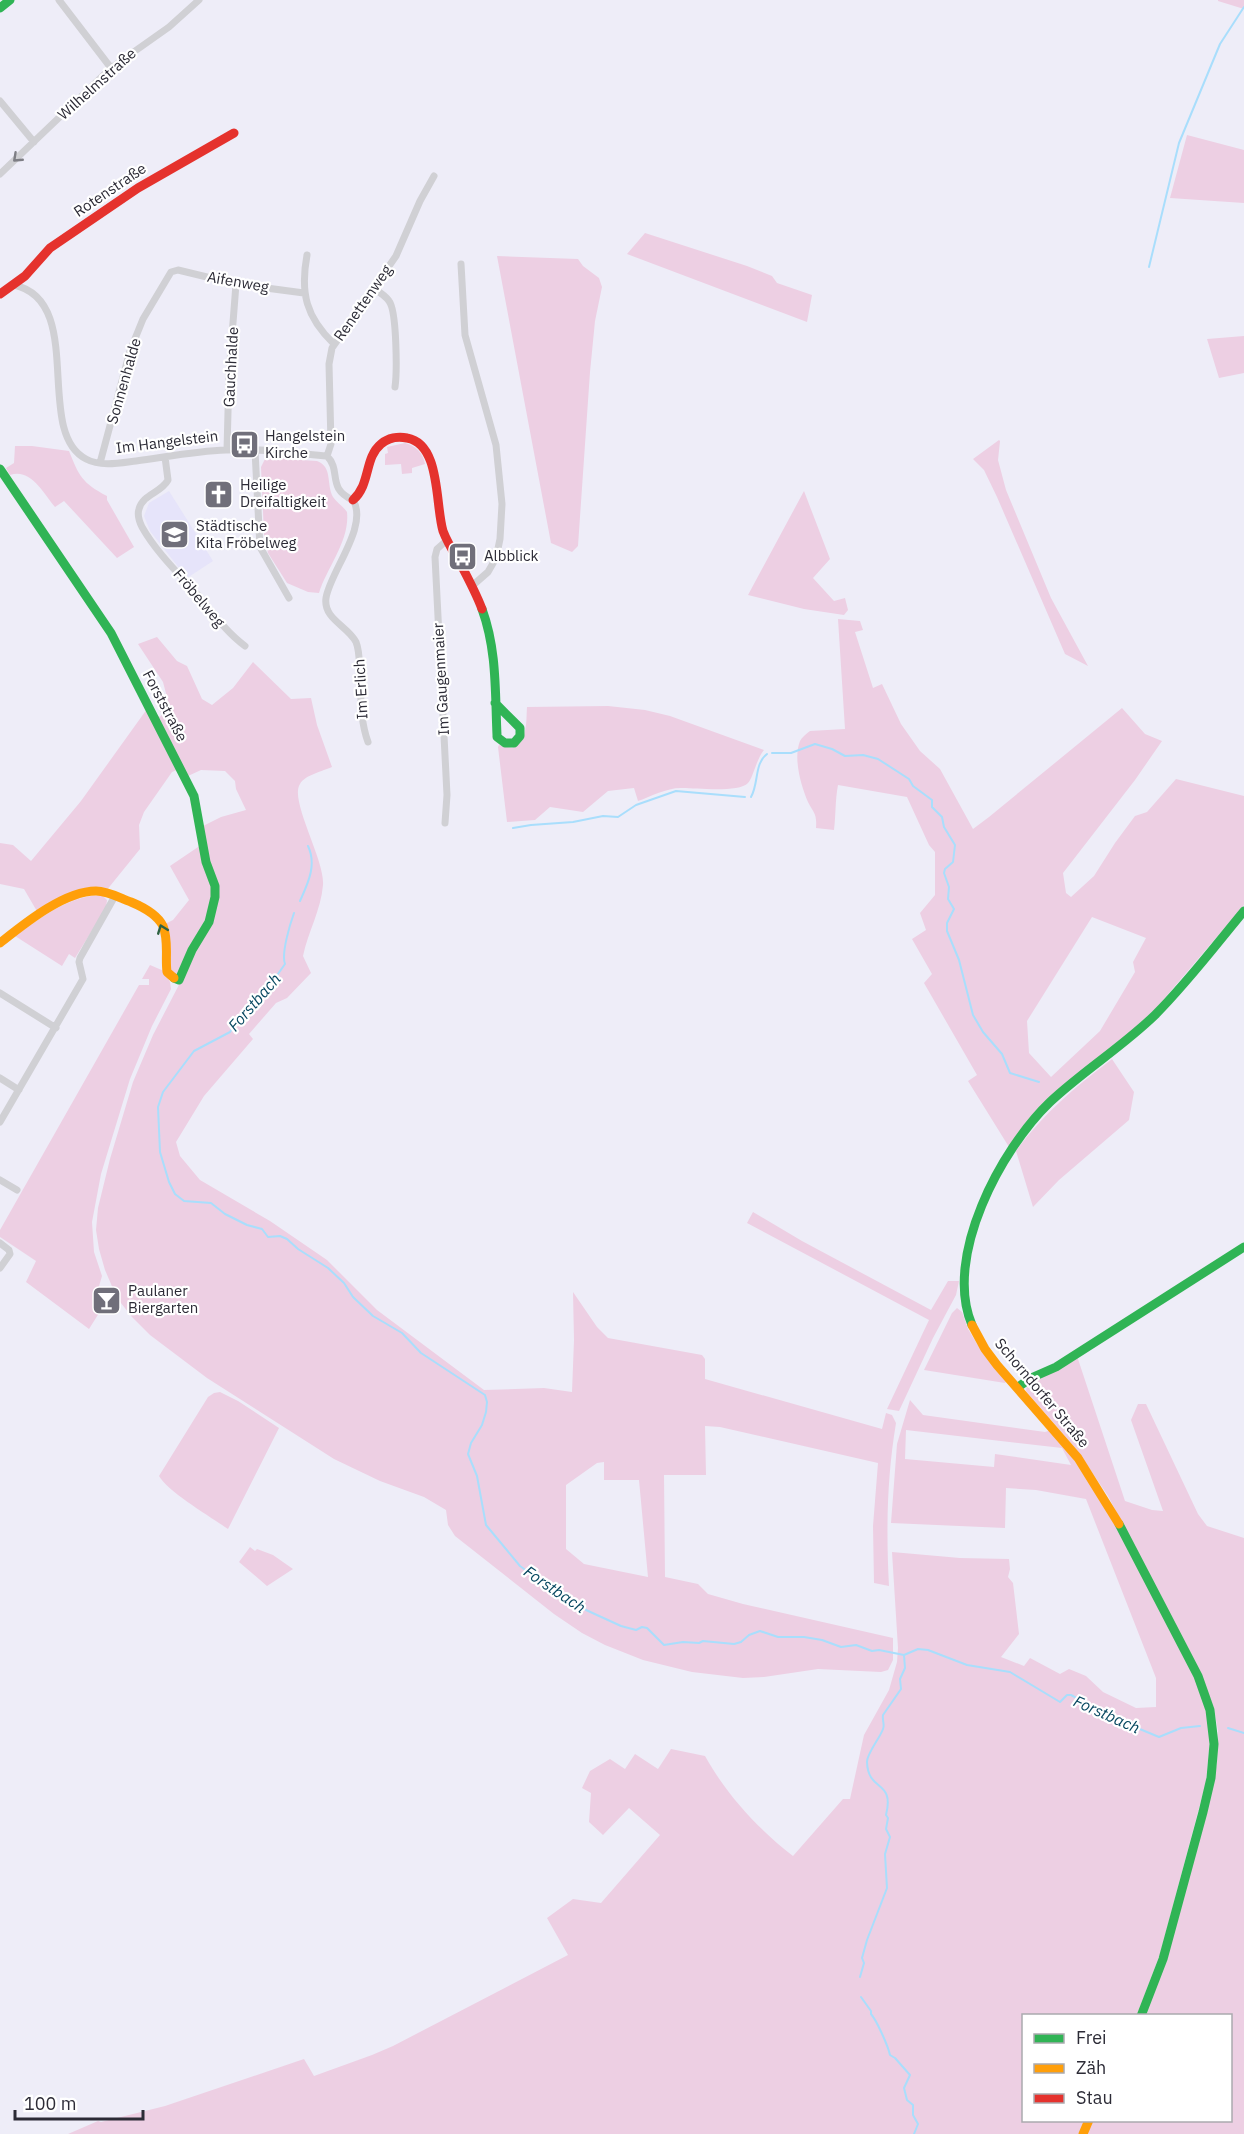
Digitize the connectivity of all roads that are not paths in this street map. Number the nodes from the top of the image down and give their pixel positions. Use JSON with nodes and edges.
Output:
{"nodes":[{"id":1,"x":10,"y":0,"type":"edge"},
{"id":2,"x":59,"y":0,"type":"edge"},
{"id":3,"x":199,"y":0,"type":"edge"},
{"id":4,"x":0,"y":8,"type":"edge"},
{"id":5,"x":111,"y":68,"type":"junction"},
{"id":6,"x":0,"y":101,"type":"edge"},
{"id":7,"x":234,"y":133,"type":"dead end"},
{"id":8,"x":34,"y":142,"type":"junction"},
{"id":9,"x":0,"y":174,"type":"edge"},
{"id":10,"x":434,"y":176,"type":"dead end"},
{"id":11,"x":307,"y":255,"type":"dead end"},
{"id":12,"x":461,"y":264,"type":"dead end"},
{"id":13,"x":173,"y":271,"type":"joint"},
{"id":14,"x":236,"y":284,"type":"junction"},
{"id":15,"x":14,"y":285,"type":"junction"},
{"id":16,"x":374,"y":289,"type":"junction"},
{"id":17,"x":304,"y":293,"type":"junction"},
{"id":18,"x":0,"y":294,"type":"edge"},
{"id":19,"x":334,"y":344,"type":"junction"},
{"id":20,"x":395,"y":387,"type":"dead end"},
{"id":21,"x":227,"y":450,"type":"junction"},
{"id":22,"x":255,"y":451,"type":"junction"},
{"id":23,"x":327,"y":456,"type":"junction"},
{"id":24,"x":165,"y":457,"type":"junction"},
{"id":25,"x":100,"y":464,"type":"junction"},
{"id":26,"x":0,"y":469,"type":"edge"},
{"id":27,"x":353,"y":500,"type":"junction"},
{"id":28,"x":446,"y":540,"type":"junction"},
{"id":29,"x":472,"y":586,"type":"junction"},
{"id":30,"x":289,"y":598,"type":"dead end"},
{"id":31,"x":245,"y":646,"type":"dead end"},
{"id":32,"x":495,"y":703,"type":"dead end"},
{"id":33,"x":368,"y":742,"type":"dead end"},
{"id":34,"x":445,"y":823,"type":"dead end"},
{"id":35,"x":115,"y":896,"type":"junction"},
{"id":36,"x":1244,"y":911,"type":"edge"},
{"id":37,"x":0,"y":944,"type":"edge"},
{"id":38,"x":0,"y":993,"type":"edge"},
{"id":39,"x":56,"y":1028,"type":"junction"},
{"id":40,"x":0,"y":1078,"type":"edge"},
{"id":41,"x":19,"y":1090,"type":"junction"},
{"id":42,"x":0,"y":1122,"type":"edge"},
{"id":43,"x":0,"y":1180,"type":"edge"},
{"id":44,"x":17,"y":1190,"type":"dead end"},
{"id":45,"x":0,"y":1243,"type":"edge"},
{"id":46,"x":1244,"y":1247,"type":"edge"},
{"id":47,"x":0,"y":1268,"type":"edge"},
{"id":48,"x":1018,"y":1387,"type":"junction"},
{"id":49,"x":1142,"y":2014,"type":"edge"}],
"edges":[{"from":1,"to":4,"type":"street"},
{"from":2,"to":5,"type":"street"},
{"from":3,"to":5,"type":"street","name":"Wilhelmstraße"},
{"from":5,"to":8,"type":"street","name":"Wilhelmstraße"},
{"from":6,"to":8,"type":"street"},
{"from":7,"to":15,"type":"street","name":"Rotenstraße"},
{"from":8,"to":9,"type":"street","name":"Wilhelmstraße","one_way":true},
{"from":10,"to":16,"type":"street","name":"Renettenweg"},
{"from":11,"to":17,"type":"street"},
{"from":12,"to":29,"type":"street"},
{"from":13,"to":14,"type":"street","name":"Aifenweg"},
{"from":13,"to":25,"type":"street","name":"Sonnenhalde"},
{"from":14,"to":17,"type":"street","name":"Aifenweg"},
{"from":14,"to":21,"type":"street","name":"Gauchhalde"},
{"from":15,"to":18,"type":"street"},
{"from":15,"to":25,"type":"street","name":"Im Hangelstein"},
{"from":16,"to":19,"type":"street","name":"Renettenweg"},
{"from":16,"to":20,"type":"street"},
{"from":17,"to":19,"type":"street"},
{"from":19,"to":23,"type":"street","name":"Renettenweg"},
{"from":21,"to":22,"type":"street","name":"Im Hangelstein"},
{"from":21,"to":24,"type":"street","name":"Im Hangelstein"},
{"from":22,"to":23,"type":"street","name":"Im Hangelstein"},
{"from":22,"to":30,"type":"street"},
{"from":23,"to":27,"type":"street","name":"Renettenweg"},
{"from":24,"to":25,"type":"street","name":"Im Hangelstein"},
{"from":24,"to":31,"type":"street","name":"Fröbelweg"},
{"from":26,"to":35,"type":"street","name":"Forststraße","one_way":true},
{"from":27,"to":28,"type":"street"},
{"from":27,"to":33,"type":"street","name":"Im Erlich"},
{"from":28,"to":29,"type":"street"},
{"from":28,"to":34,"type":"street","name":"Im Gaugenmaier"},
{"from":29,"to":32,"type":"street"},
{"from":35,"to":37,"type":"street"},
{"from":35,"to":39,"type":"street"},
{"from":36,"to":48,"type":"street","name":"Schorndorfer Straße"},
{"from":38,"to":39,"type":"street"},
{"from":39,"to":41,"type":"street"},
{"from":40,"to":41,"type":"street"},
{"from":41,"to":42,"type":"street"},
{"from":43,"to":44,"type":"street"},
{"from":45,"to":47,"type":"street"},
{"from":46,"to":48,"type":"street"},
{"from":48,"to":49,"type":"street","name":"Schorndorfer Straße"}]}
